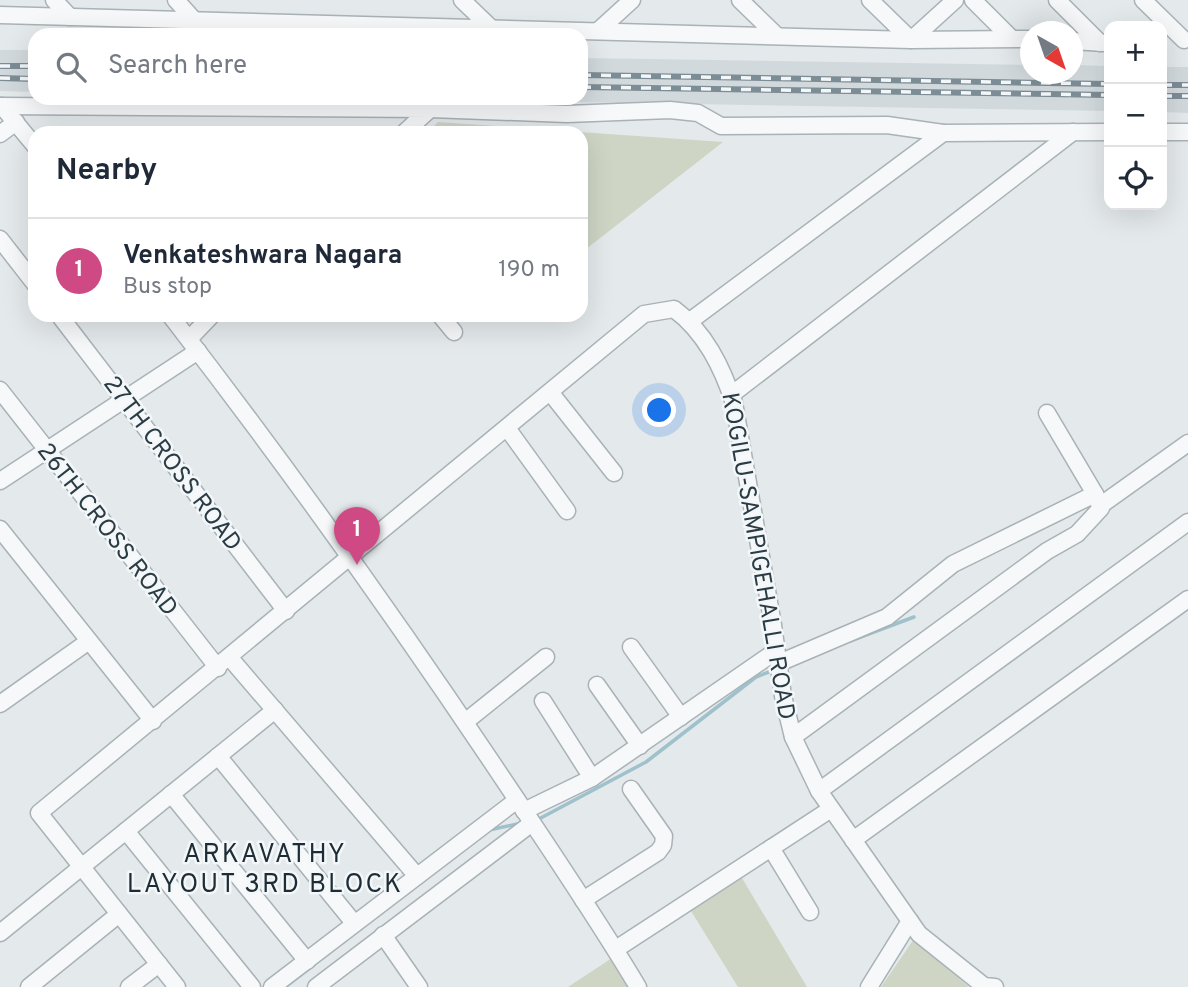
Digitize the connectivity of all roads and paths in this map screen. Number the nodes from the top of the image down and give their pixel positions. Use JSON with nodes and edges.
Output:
{"nodes":[{"id":1,"x":54,"y":0,"type":"edge"},
{"id":2,"x":176,"y":0,"type":"edge"},
{"id":3,"x":462,"y":0,"type":"edge"},
{"id":4,"x":740,"y":0,"type":"edge"},
{"id":5,"x":870,"y":0,"type":"edge"},
{"id":6,"x":955,"y":0,"type":"edge"},
{"id":7,"x":973,"y":0,"type":"edge"},
{"id":8,"x":1057,"y":0,"type":"edge"},
{"id":9,"x":1143,"y":0,"type":"edge"},
{"id":10,"x":626,"y":2,"type":"edge"},
{"id":11,"x":0,"y":15,"type":"edge"},
{"id":12,"x":70,"y":17,"type":"junction"},
{"id":13,"x":195,"y":20,"type":"junction"},
{"id":14,"x":490,"y":27,"type":"junction"},
{"id":15,"x":517,"y":28,"type":"edge"},
{"id":16,"x":588,"y":31,"type":"edge"},
{"id":17,"x":598,"y":31,"type":"junction"},
{"id":18,"x":777,"y":36,"type":"junction"},
{"id":19,"x":1011,"y":38,"type":"junction"},
{"id":20,"x":1020,"y":38,"type":"edge"},
{"id":21,"x":911,"y":40,"type":"junction"},
{"id":22,"x":1186,"y":40,"type":"edge"},
{"id":23,"x":1167,"y":41,"type":"edge"},
{"id":24,"x":1083,"y":42,"type":"edge"},
{"id":25,"x":1104,"y":42,"type":"edge"},
{"id":26,"x":1104,"y":43,"type":"edge"},
{"id":27,"x":1,"y":106,"type":"edge"},
{"id":28,"x":430,"y":109,"type":"junction"},
{"id":29,"x":16,"y":122,"type":"junction"},
{"id":30,"x":412,"y":126,"type":"edge"},
{"id":31,"x":1073,"y":132,"type":"junction"},
{"id":32,"x":1104,"y":132,"type":"edge"},
{"id":33,"x":1167,"y":132,"type":"edge"},
{"id":34,"x":1188,"y":132,"type":"edge"},
{"id":35,"x":943,"y":133,"type":"junction"},
{"id":36,"x":0,"y":134,"type":"edge"},
{"id":37,"x":28,"y":137,"type":"edge"},
{"id":38,"x":0,"y":239,"type":"edge"},
{"id":39,"x":28,"y":275,"type":"edge"},
{"id":40,"x":690,"y":321,"type":"junction"},
{"id":41,"x":64,"y":322,"type":"edge"},
{"id":42,"x":175,"y":322,"type":"edge"},
{"id":43,"x":208,"y":322,"type":"edge"},
{"id":44,"x":446,"y":322,"type":"edge"},
{"id":45,"x":454,"y":332,"type":"dead end"},
{"id":46,"x":193,"y":345,"type":"junction"},
{"id":47,"x":0,"y":390,"type":"edge"},
{"id":48,"x":550,"y":391,"type":"junction"},
{"id":49,"x":732,"y":395,"type":"junction"},
{"id":50,"x":124,"y":399,"type":"junction"},
{"id":51,"x":1047,"y":413,"type":"dead end"},
{"id":52,"x":506,"y":428,"type":"junction"},
{"id":53,"x":1188,"y":443,"type":"edge"},
{"id":54,"x":46,"y":451,"type":"junction"},
{"id":55,"x":614,"y":472,"type":"dead end"},
{"id":56,"x":0,"y":481,"type":"edge"},
{"id":57,"x":1098,"y":500,"type":"junction"},
{"id":58,"x":568,"y":511,"type":"dead end"},
{"id":59,"x":1188,"y":522,"type":"edge"},
{"id":60,"x":0,"y":529,"type":"edge"},
{"id":61,"x":15,"y":547,"type":"junction"},
{"id":62,"x":0,"y":557,"type":"edge"},
{"id":63,"x":352,"y":558,"type":"junction"},
{"id":64,"x":1188,"y":599,"type":"edge"},
{"id":65,"x":286,"y":611,"type":"junction"},
{"id":66,"x":89,"y":641,"type":"junction"},
{"id":67,"x":631,"y":647,"type":"dead end"},
{"id":68,"x":546,"y":657,"type":"dead end"},
{"id":69,"x":224,"y":663,"type":"junction"},
{"id":70,"x":778,"y":663,"type":"junction"},
{"id":71,"x":597,"y":685,"type":"dead end"},
{"id":72,"x":544,"y":701,"type":"dead end"},
{"id":73,"x":0,"y":704,"type":"edge"},
{"id":74,"x":275,"y":710,"type":"junction"},
{"id":75,"x":681,"y":717,"type":"junction"},
{"id":76,"x":153,"y":721,"type":"junction"},
{"id":77,"x":465,"y":722,"type":"junction"},
{"id":78,"x":793,"y":737,"type":"junction"},
{"id":79,"x":640,"y":746,"type":"junction"},
{"id":80,"x":218,"y":756,"type":"junction"},
{"id":81,"x":593,"y":778,"type":"junction"},
{"id":82,"x":631,"y":789,"type":"dead end"},
{"id":83,"x":819,"y":791,"type":"junction"},
{"id":84,"x":171,"y":794,"type":"junction"},
{"id":85,"x":831,"y":808,"type":"junction"},
{"id":86,"x":527,"y":814,"type":"junction"},
{"id":87,"x":127,"y":831,"type":"junction"},
{"id":88,"x":853,"y":840,"type":"junction"},
{"id":89,"x":771,"y":848,"type":"junction"},
{"id":90,"x":82,"y":867,"type":"junction"},
{"id":91,"x":416,"y":875,"type":"junction"},
{"id":92,"x":583,"y":900,"type":"junction"},
{"id":93,"x":810,"y":912,"type":"dead end"},
{"id":94,"x":119,"y":914,"type":"junction"},
{"id":95,"x":910,"y":921,"type":"junction"},
{"id":96,"x":354,"y":923,"type":"junction"},
{"id":97,"x":0,"y":933,"type":"edge"},
{"id":98,"x":383,"y":935,"type":"junction"},
{"id":99,"x":616,"y":949,"type":"junction"},
{"id":100,"x":307,"y":961,"type":"junction"},
{"id":101,"x":159,"y":964,"type":"junction"},
{"id":102,"x":334,"y":972,"type":"junction"},
{"id":103,"x":29,"y":987,"type":"edge"},
{"id":104,"x":129,"y":987,"type":"edge"},
{"id":105,"x":177,"y":987,"type":"edge"},
{"id":106,"x":252,"y":987,"type":"edge"},
{"id":107,"x":272,"y":987,"type":"edge"},
{"id":108,"x":316,"y":987,"type":"edge"},
{"id":109,"x":344,"y":987,"type":"edge"},
{"id":110,"x":419,"y":987,"type":"edge"},
{"id":111,"x":638,"y":987,"type":"edge"},
{"id":112,"x":869,"y":987,"type":"edge"},
{"id":113,"x":995,"y":987,"type":"edge"}],
"edges":[{"from":1,"to":12,"type":"street"},
{"from":2,"to":13,"type":"street"},
{"from":3,"to":14,"type":"street"},
{"from":4,"to":18,"type":"street"},
{"from":5,"to":21,"type":"street"},
{"from":6,"to":21,"type":"street"},
{"from":7,"to":19,"type":"street"},
{"from":8,"to":25,"type":"street"},
{"from":9,"to":22,"type":"street"},
{"from":10,"to":17,"type":"street"},
{"from":11,"to":12,"type":"street"},
{"from":12,"to":13,"type":"street"},
{"from":13,"to":14,"type":"street"},
{"from":14,"to":15,"type":"street"},
{"from":16,"to":17,"type":"street"},
{"from":17,"to":18,"type":"street"},
{"from":18,"to":21,"type":"street"},
{"from":19,"to":20,"type":"street"},
{"from":19,"to":21,"type":"street"},
{"from":22,"to":23,"type":"street"},
{"from":24,"to":26,"type":"street"},
{"from":27,"to":28,"type":"street"},
{"from":27,"to":29,"type":"street"},
{"from":28,"to":30,"type":"street"},
{"from":28,"to":35,"type":"street"},
{"from":29,"to":36,"type":"street"},
{"from":29,"to":37,"type":"street"},
{"from":31,"to":32,"type":"street"},
{"from":31,"to":35,"type":"street"},
{"from":31,"to":49,"type":"street"},
{"from":33,"to":34,"type":"street"},
{"from":35,"to":40,"type":"street"},
{"from":38,"to":39,"type":"street"},
{"from":40,"to":48,"type":"street"},
{"from":40,"to":49,"type":"street","name":"KOGILU-SAMPIGEHALLI ROAD"},
{"from":41,"to":50,"type":"street","name":"27TH CROSS ROAD"},
{"from":42,"to":46,"type":"street"},
{"from":43,"to":46,"type":"street"},
{"from":44,"to":45,"type":"street"},
{"from":46,"to":50,"type":"street"},
{"from":46,"to":63,"type":"street"},
{"from":47,"to":54,"type":"street","name":"26TH CROSS ROAD"},
{"from":48,"to":52,"type":"street"},
{"from":48,"to":55,"type":"street"},
{"from":49,"to":70,"type":"street","name":"KOGILU-SAMPIGEHALLI ROAD"},
{"from":50,"to":54,"type":"street"},
{"from":50,"to":65,"type":"street","name":"27TH CROSS ROAD"},
{"from":51,"to":57,"type":"street"},
{"from":52,"to":58,"type":"street"},
{"from":52,"to":63,"type":"street"},
{"from":53,"to":57,"type":"street"},
{"from":54,"to":56,"type":"street"},
{"from":54,"to":69,"type":"street","name":"26TH CROSS ROAD"},
{"from":57,"to":70,"type":"street"},
{"from":57,"to":78,"type":"street"},
{"from":59,"to":83,"type":"street"},
{"from":60,"to":61,"type":"street"},
{"from":61,"to":62,"type":"street"},
{"from":61,"to":66,"type":"street"},
{"from":63,"to":65,"type":"street"},
{"from":63,"to":77,"type":"street"},
{"from":64,"to":88,"type":"street"},
{"from":65,"to":69,"type":"street"},
{"from":66,"to":73,"type":"street"},
{"from":66,"to":76,"type":"street"},
{"from":67,"to":75,"type":"street"},
{"from":68,"to":77,"type":"street"},
{"from":69,"to":74,"type":"street","name":"26TH CROSS ROAD"},
{"from":69,"to":76,"type":"street"},
{"from":70,"to":75,"type":"street"},
{"from":70,"to":78,"type":"street","name":"KOGILU-SAMPIGEHALLI ROAD"},
{"from":71,"to":79,"type":"street"},
{"from":72,"to":81,"type":"street"},
{"from":74,"to":80,"type":"street"},
{"from":74,"to":91,"type":"street","name":"26TH CROSS ROAD"},
{"from":75,"to":79,"type":"street"},
{"from":76,"to":90,"type":"street"},
{"from":77,"to":86,"type":"street"},
{"from":78,"to":83,"type":"street","name":"KOGILU-SAMPIGEHALLI ROAD"},
{"from":79,"to":81,"type":"street"},
{"from":80,"to":84,"type":"street"},
{"from":80,"to":96,"type":"street"},
{"from":81,"to":86,"type":"street"},
{"from":82,"to":92,"type":"street"},
{"from":83,"to":85,"type":"street","name":"KOGILU-SAMPIGEHALLI ROAD"},
{"from":84,"to":87,"type":"street"},
{"from":84,"to":100,"type":"street"},
{"from":85,"to":88,"type":"street","name":"KOGILU-SAMPIGEHALLI ROAD"},
{"from":85,"to":89,"type":"street"},
{"from":86,"to":91,"type":"street"},
{"from":86,"to":92,"type":"street"},
{"from":86,"to":98,"type":"street"},
{"from":87,"to":90,"type":"street"},
{"from":87,"to":106,"type":"street"},
{"from":88,"to":95,"type":"street","name":"KOGILU-SAMPIGEHALLI ROAD"},
{"from":89,"to":93,"type":"street"},
{"from":89,"to":99,"type":"street"},
{"from":90,"to":94,"type":"street"},
{"from":90,"to":97,"type":"street"},
{"from":91,"to":96,"type":"street"},
{"from":92,"to":99,"type":"street"},
{"from":94,"to":101,"type":"street"},
{"from":94,"to":103,"type":"street"},
{"from":95,"to":112,"type":"street"},
{"from":95,"to":113,"type":"street","name":"KOGILU-SAMPIGEHALLI ROAD"},
{"from":96,"to":100,"type":"street"},
{"from":98,"to":102,"type":"street"},
{"from":98,"to":110,"type":"street"},
{"from":99,"to":111,"type":"street"},
{"from":100,"to":107,"type":"street"},
{"from":101,"to":104,"type":"street"},
{"from":101,"to":105,"type":"street"},
{"from":102,"to":108,"type":"street"},
{"from":102,"to":109,"type":"street"}]}
